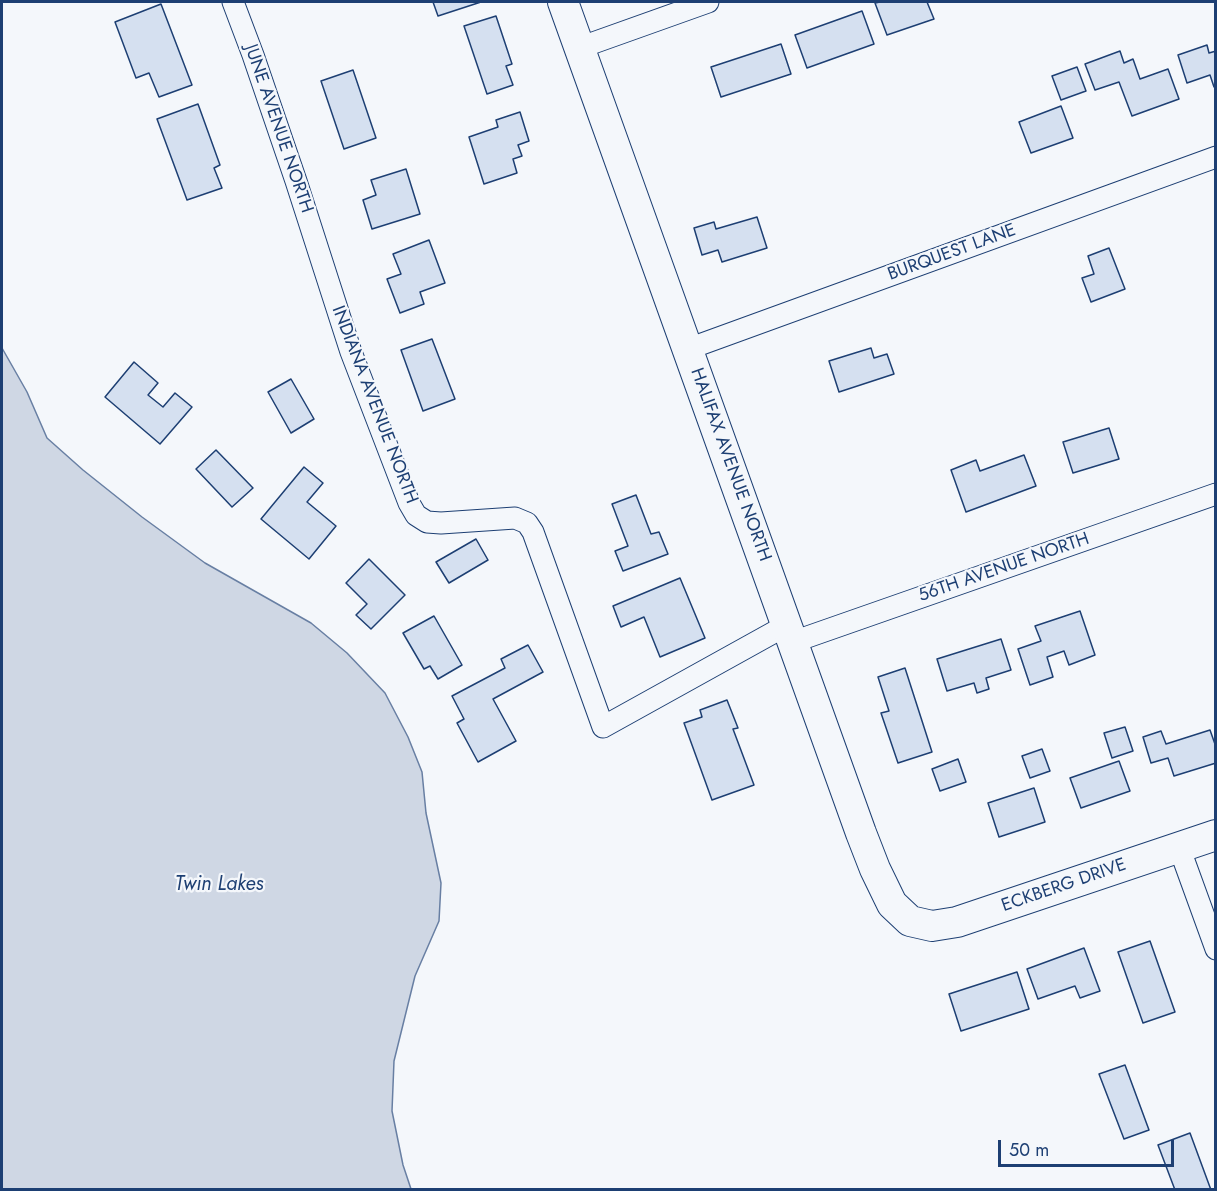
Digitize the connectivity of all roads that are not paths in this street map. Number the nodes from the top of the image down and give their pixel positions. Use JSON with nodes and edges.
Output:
{"nodes":[{"id":1,"x":233,"y":2,"type":"edge"},
{"id":2,"x":563,"y":2,"type":"edge"},
{"id":3,"x":708,"y":2,"type":"edge"},
{"id":4,"x":579,"y":48,"type":"junction"},
{"id":5,"x":1215,"y":157,"type":"edge"},
{"id":6,"x":321,"y":257,"type":"joint"},
{"id":7,"x":688,"y":349,"type":"junction"},
{"id":8,"x":1215,"y":494,"type":"edge"},
{"id":9,"x":790,"y":634,"type":"junction"},
{"id":10,"x":1215,"y":835,"type":"edge"},
{"id":11,"x":1179,"y":848,"type":"junction"},
{"id":12,"x":910,"y":921,"type":"joint"},
{"id":13,"x":1215,"y":949,"type":"edge"}],
"edges":[{"from":1,"to":6,"type":"street","name":"JUNE AVENUE NORTH"},
{"from":2,"to":4,"type":"street","name":"HALIFAX AVENUE NORTH"},
{"from":3,"to":4,"type":"street"},
{"from":4,"to":7,"type":"street","name":"HALIFAX AVENUE NORTH"},
{"from":5,"to":7,"type":"street","name":"BURQUEST LANE"},
{"from":6,"to":9,"type":"street","name":"INDIANA AVENUE NORTH"},
{"from":7,"to":9,"type":"street","name":"HALIFAX AVENUE NORTH"},
{"from":8,"to":9,"type":"street","name":"56TH AVENUE NORTH"},
{"from":9,"to":12,"type":"street","name":"HALIFAX AVENUE NORTH"},
{"from":10,"to":11,"type":"street","name":"ECKBERG DRIVE"},
{"from":11,"to":12,"type":"street","name":"ECKBERG DRIVE"},
{"from":11,"to":13,"type":"street"}]}
